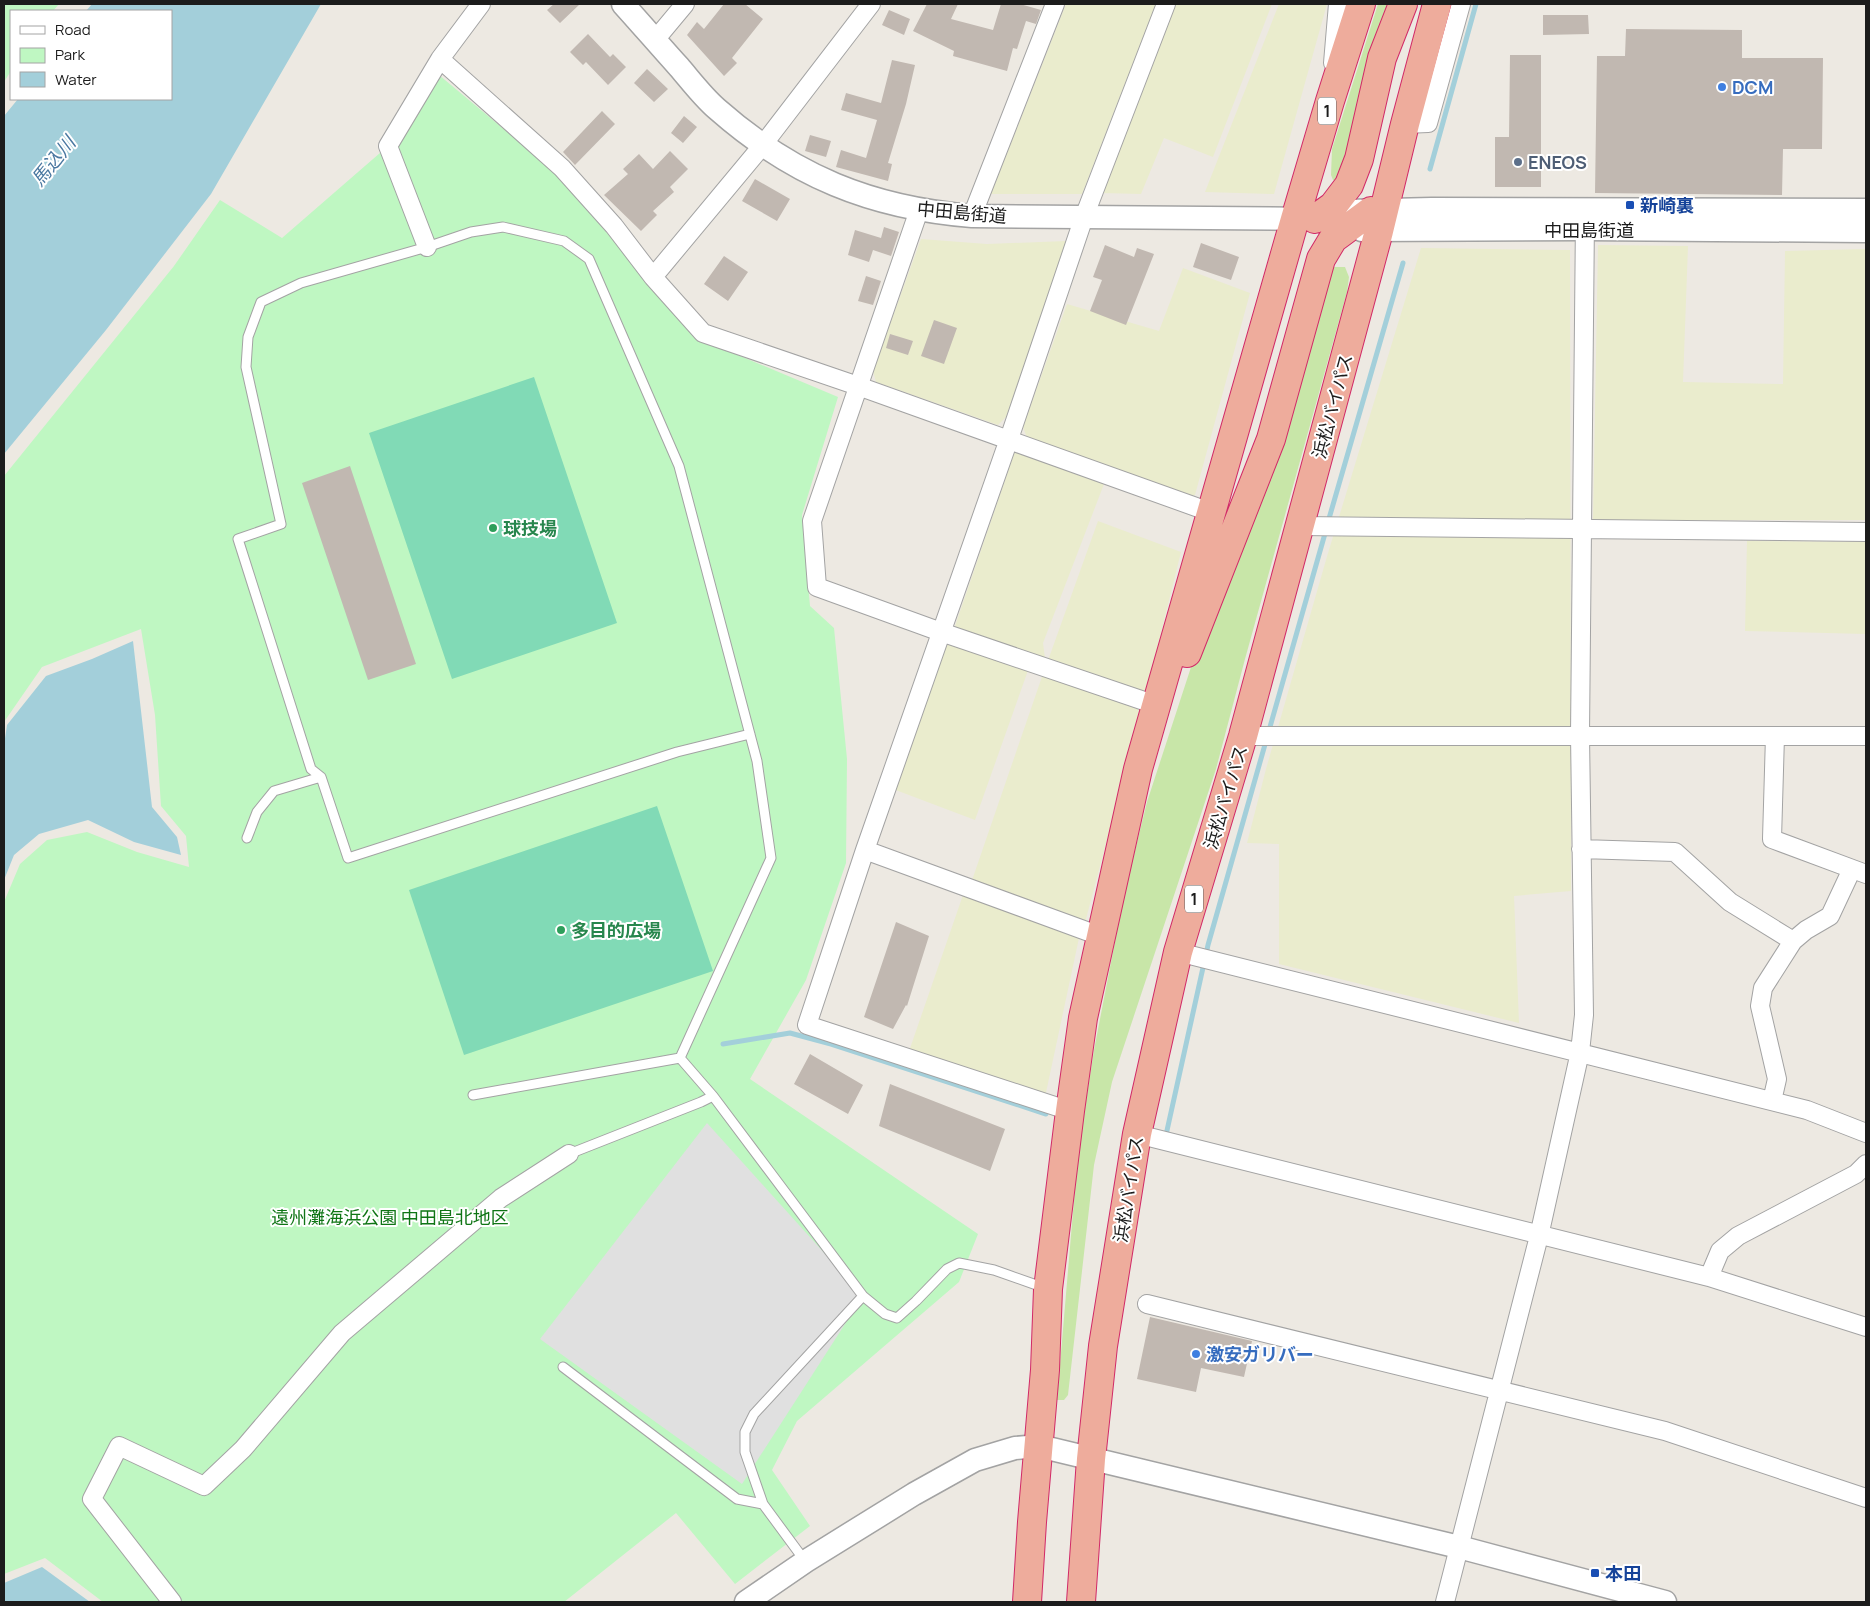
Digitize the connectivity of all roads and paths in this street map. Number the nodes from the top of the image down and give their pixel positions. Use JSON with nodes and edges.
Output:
{"nodes":[{"id":1,"x":481,"y":4,"type":"edge"},
{"id":2,"x":623,"y":4,"type":"edge"},
{"id":3,"x":685,"y":4,"type":"edge"},
{"id":4,"x":871,"y":4,"type":"edge"},
{"id":5,"x":1055,"y":4,"type":"edge"},
{"id":6,"x":1166,"y":4,"type":"edge"},
{"id":7,"x":1338,"y":4,"type":"edge"},
{"id":8,"x":1362,"y":4,"type":"edge"},
{"id":9,"x":1403,"y":4,"type":"edge"},
{"id":10,"x":1437,"y":4,"type":"edge"},
{"id":11,"x":1461,"y":4,"type":"edge"},
{"id":12,"x":656,"y":40,"type":"junction"},
{"id":13,"x":440,"y":59,"type":"junction"},
{"id":14,"x":1330,"y":100,"type":"junction"},
{"id":15,"x":1405,"y":124,"type":"junction"},
{"id":16,"x":762,"y":146,"type":"junction"},
{"id":17,"x":919,"y":210,"type":"junction"},
{"id":18,"x":1866,"y":210,"type":"edge"},
{"id":19,"x":972,"y":216,"type":"junction"},
{"id":20,"x":1084,"y":217,"type":"junction"},
{"id":21,"x":1378,"y":217,"type":"junction"},
{"id":22,"x":1305,"y":219,"type":"junction"},
{"id":23,"x":1585,"y":219,"type":"junction"},
{"id":24,"x":1345,"y":230,"type":"junction"},
{"id":25,"x":1866,"y":231,"type":"edge"},
{"id":26,"x":427,"y":247,"type":"junction"},
{"id":27,"x":653,"y":277,"type":"junction"},
{"id":28,"x":858,"y":386,"type":"junction"},
{"id":29,"x":1009,"y":440,"type":"junction"},
{"id":30,"x":1210,"y":512,"type":"junction"},
{"id":31,"x":1307,"y":526,"type":"junction"},
{"id":32,"x":1583,"y":530,"type":"junction"},
{"id":33,"x":1866,"y":532,"type":"edge"},
{"id":34,"x":941,"y":632,"type":"junction"},
{"id":35,"x":1156,"y":705,"type":"junction"},
{"id":36,"x":750,"y":734,"type":"junction"},
{"id":37,"x":1580,"y":735,"type":"junction"},
{"id":38,"x":1249,"y":736,"type":"junction"},
{"id":39,"x":1775,"y":736,"type":"junction"},
{"id":40,"x":1866,"y":736,"type":"edge"},
{"id":41,"x":1138,"y":769,"type":"junction"},
{"id":42,"x":321,"y":777,"type":"junction"},
{"id":43,"x":247,"y":838,"type":"dead end"},
{"id":44,"x":1581,"y":849,"type":"junction"},
{"id":45,"x":865,"y":850,"type":"junction"},
{"id":46,"x":1859,"y":871,"type":"edge"},
{"id":47,"x":1100,"y":936,"type":"junction"},
{"id":48,"x":1793,"y":941,"type":"junction"},
{"id":49,"x":1186,"y":954,"type":"junction"},
{"id":50,"x":1580,"y":1052,"type":"junction"},
{"id":51,"x":680,"y":1058,"type":"junction"},
{"id":52,"x":474,"y":1095,"type":"dead end"},
{"id":53,"x":713,"y":1096,"type":"junction"},
{"id":54,"x":1772,"y":1101,"type":"junction"},
{"id":55,"x":1070,"y":1111,"type":"junction"},
{"id":56,"x":1866,"y":1133,"type":"edge"},
{"id":57,"x":1137,"y":1134,"type":"junction"},
{"id":58,"x":569,"y":1154,"type":"joint"},
{"id":59,"x":1866,"y":1164,"type":"edge"},
{"id":60,"x":1539,"y":1236,"type":"junction"},
{"id":61,"x":1709,"y":1278,"type":"junction"},
{"id":62,"x":1048,"y":1289,"type":"junction"},
{"id":63,"x":863,"y":1296,"type":"junction"},
{"id":64,"x":1147,"y":1304,"type":"dead end"},
{"id":65,"x":1866,"y":1328,"type":"edge"},
{"id":66,"x":563,"y":1367,"type":"dead end"},
{"id":67,"x":1498,"y":1391,"type":"junction"},
{"id":68,"x":1039,"y":1446,"type":"junction"},
{"id":69,"x":1092,"y":1460,"type":"junction"},
{"id":70,"x":1866,"y":1498,"type":"edge"},
{"id":71,"x":763,"y":1504,"type":"junction"},
{"id":72,"x":1459,"y":1547,"type":"junction"},
{"id":73,"x":806,"y":1561,"type":"junction"},
{"id":74,"x":172,"y":1602,"type":"edge"},
{"id":75,"x":746,"y":1602,"type":"edge"},
{"id":76,"x":1027,"y":1602,"type":"edge"},
{"id":77,"x":1081,"y":1602,"type":"edge"},
{"id":78,"x":1445,"y":1602,"type":"edge"},
{"id":79,"x":1666,"y":1602,"type":"edge"}],
"edges":[{"from":1,"to":13,"type":"street"},
{"from":2,"to":12,"type":"street","name":"中田島街道"},
{"from":3,"to":12,"type":"street"},
{"from":4,"to":16,"type":"street"},
{"from":5,"to":19,"type":"street"},
{"from":6,"to":20,"type":"street"},
{"from":7,"to":14,"type":"street"},
{"from":8,"to":14,"type":"highway","number":"1"},
{"from":9,"to":22,"type":"highway"},
{"from":10,"to":15,"type":"highway","name":"浜松バイパス","number":"1"},
{"from":11,"to":15,"type":"street"},
{"from":12,"to":16,"type":"street","name":"中田島街道"},
{"from":13,"to":26,"type":"street"},
{"from":13,"to":27,"type":"street"},
{"from":14,"to":22,"type":"highway","number":"1"},
{"from":15,"to":21,"type":"highway","name":"浜松バイパス","number":"1"},
{"from":16,"to":17,"type":"street","name":"中田島街道"},
{"from":16,"to":27,"type":"street"},
{"from":17,"to":19,"type":"street","name":"中田島街道"},
{"from":17,"to":28,"type":"street"},
{"from":18,"to":23,"type":"street","name":"中田島街道"},
{"from":19,"to":20,"type":"street","name":"中田島街道"},
{"from":20,"to":22,"type":"street","name":"中田島街道"},
{"from":20,"to":29,"type":"street"},
{"from":21,"to":22,"type":"street","name":"中田島街道"},
{"from":21,"to":23,"type":"street","name":"中田島街道"},
{"from":21,"to":24,"type":"highway"},
{"from":21,"to":31,"type":"highway","name":"浜松バイパス","number":"1"},
{"from":22,"to":24,"type":"street","name":"中田島街道"},
{"from":22,"to":30,"type":"highway","number":"1"},
{"from":23,"to":25,"type":"street","name":"中田島街道"},
{"from":23,"to":32,"type":"street"},
{"from":24,"to":41,"type":"highway"},
{"from":26,"to":36,"type":"lane"},
{"from":26,"to":42,"type":"lane"},
{"from":27,"to":28,"type":"street"},
{"from":28,"to":29,"type":"street"},
{"from":28,"to":34,"type":"street"},
{"from":29,"to":30,"type":"street"},
{"from":29,"to":34,"type":"street"},
{"from":30,"to":35,"type":"highway","number":"1"},
{"from":31,"to":32,"type":"street"},
{"from":31,"to":38,"type":"highway","name":"浜松バイパス","number":"1"},
{"from":32,"to":33,"type":"street"},
{"from":32,"to":37,"type":"street"},
{"from":34,"to":35,"type":"street"},
{"from":34,"to":45,"type":"street"},
{"from":35,"to":41,"type":"highway","number":"1"},
{"from":36,"to":42,"type":"lane"},
{"from":36,"to":51,"type":"lane"},
{"from":37,"to":38,"type":"street"},
{"from":37,"to":39,"type":"street"},
{"from":37,"to":44,"type":"street"},
{"from":38,"to":49,"type":"highway","name":"浜松バイパス","number":"1"},
{"from":39,"to":40,"type":"street"},
{"from":39,"to":46,"type":"street"},
{"from":41,"to":47,"type":"highway","number":"1"},
{"from":42,"to":43,"type":"lane"},
{"from":44,"to":48,"type":"street"},
{"from":44,"to":50,"type":"street"},
{"from":45,"to":47,"type":"street"},
{"from":45,"to":55,"type":"street"},
{"from":46,"to":48,"type":"street"},
{"from":47,"to":55,"type":"highway","number":"1"},
{"from":48,"to":54,"type":"street"},
{"from":49,"to":50,"type":"street"},
{"from":49,"to":57,"type":"highway","name":"浜松バイパス","number":"1"},
{"from":50,"to":54,"type":"street"},
{"from":50,"to":60,"type":"street"},
{"from":51,"to":52,"type":"lane"},
{"from":51,"to":53,"type":"lane"},
{"from":53,"to":58,"type":"lane"},
{"from":53,"to":63,"type":"lane"},
{"from":54,"to":56,"type":"street"},
{"from":55,"to":62,"type":"highway","number":"1"},
{"from":57,"to":60,"type":"street"},
{"from":57,"to":69,"type":"highway","name":"浜松バイパス","number":"1"},
{"from":58,"to":74,"type":"street"},
{"from":59,"to":61,"type":"street"},
{"from":60,"to":61,"type":"street"},
{"from":60,"to":67,"type":"street"},
{"from":61,"to":65,"type":"street"},
{"from":62,"to":63,"type":"lane"},
{"from":62,"to":68,"type":"highway","number":"1"},
{"from":63,"to":71,"type":"lane"},
{"from":64,"to":67,"type":"street"},
{"from":66,"to":71,"type":"lane"},
{"from":67,"to":70,"type":"street"},
{"from":67,"to":72,"type":"street"},
{"from":68,"to":69,"type":"street"},
{"from":68,"to":73,"type":"street"},
{"from":68,"to":76,"type":"highway","number":"1"},
{"from":69,"to":72,"type":"street"},
{"from":69,"to":77,"type":"highway","name":"浜松バイパス","number":"1"},
{"from":71,"to":73,"type":"lane"},
{"from":72,"to":78,"type":"street"},
{"from":72,"to":79,"type":"street"},
{"from":73,"to":75,"type":"street"}]}
